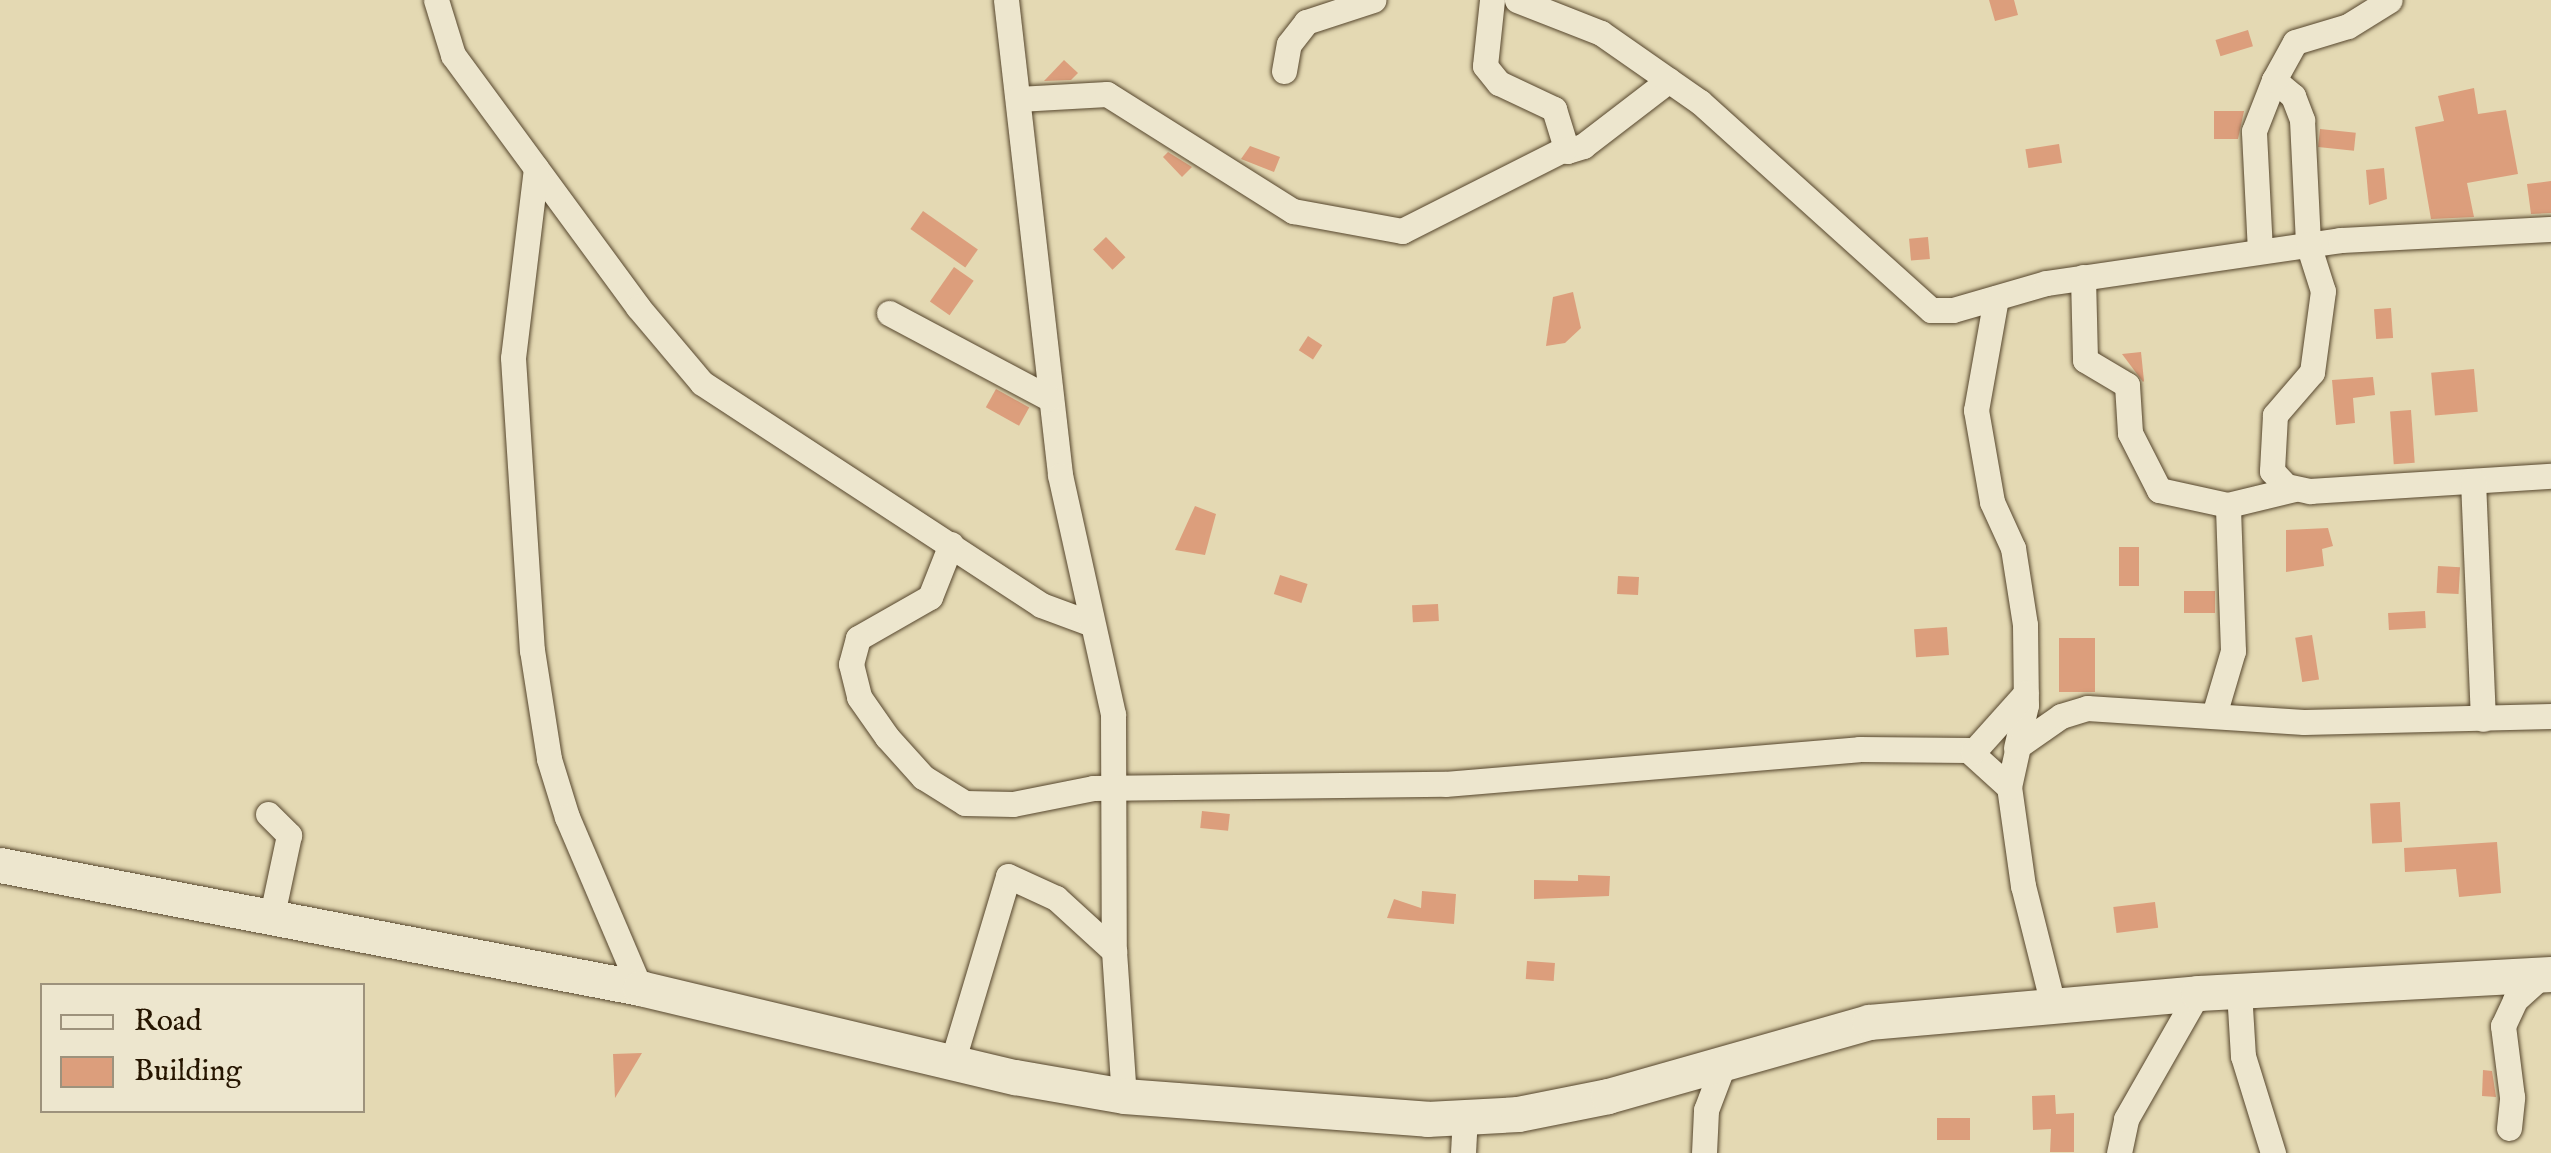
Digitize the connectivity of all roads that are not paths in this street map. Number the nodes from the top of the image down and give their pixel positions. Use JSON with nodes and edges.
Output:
{"nodes":[{"id":1,"x":436,"y":0,"type":"edge"},
{"id":2,"x":1006,"y":0,"type":"edge"},
{"id":3,"x":1373,"y":0,"type":"edge"},
{"id":4,"x":1492,"y":0,"type":"edge"},
{"id":5,"x":1517,"y":0,"type":"edge"},
{"id":6,"x":2390,"y":0,"type":"edge"},
{"id":7,"x":1284,"y":71,"type":"dead end"},
{"id":8,"x":1670,"y":80,"type":"junction"},
{"id":9,"x":2274,"y":80,"type":"junction"},
{"id":10,"x":1018,"y":100,"type":"junction"},
{"id":11,"x":1564,"y":149,"type":"junction"},
{"id":12,"x":536,"y":168,"type":"junction"},
{"id":13,"x":2550,"y":229,"type":"edge"},
{"id":14,"x":2308,"y":244,"type":"junction"},
{"id":15,"x":2260,"y":251,"type":"junction"},
{"id":16,"x":2083,"y":277,"type":"junction"},
{"id":17,"x":1996,"y":298,"type":"junction"},
{"id":18,"x":889,"y":313,"type":"dead end"},
{"id":19,"x":1049,"y":398,"type":"junction"},
{"id":20,"x":2551,"y":476,"type":"edge"},
{"id":21,"x":2474,"y":480,"type":"junction"},
{"id":22,"x":2294,"y":489,"type":"junction"},
{"id":23,"x":2228,"y":506,"type":"junction"},
{"id":24,"x":950,"y":544,"type":"junction"},
{"id":25,"x":1092,"y":624,"type":"junction"},
{"id":26,"x":2026,"y":692,"type":"junction"},
{"id":27,"x":2214,"y":715,"type":"junction"},
{"id":28,"x":2551,"y":716,"type":"edge"},
{"id":29,"x":2483,"y":719,"type":"junction"},
{"id":30,"x":1973,"y":752,"type":"junction"},
{"id":31,"x":2014,"y":754,"type":"junction"},
{"id":32,"x":2009,"y":787,"type":"junction"},
{"id":33,"x":1117,"y":789,"type":"junction"},
{"id":34,"x":268,"y":814,"type":"dead end"},
{"id":35,"x":0,"y":864,"type":"edge"},
{"id":36,"x":272,"y":914,"type":"junction"},
{"id":37,"x":1114,"y":952,"type":"junction"},
{"id":38,"x":2547,"y":974,"type":"edge"},
{"id":39,"x":640,"y":988,"type":"junction"},
{"id":40,"x":2239,"y":991,"type":"junction"},
{"id":41,"x":2198,"y":993,"type":"junction"},
{"id":42,"x":2054,"y":1009,"type":"junction"},
{"id":43,"x":1725,"y":1060,"type":"junction"},
{"id":44,"x":952,"y":1063,"type":"junction"},
{"id":45,"x":1124,"y":1096,"type":"junction"},
{"id":46,"x":1466,"y":1118,"type":"junction"},
{"id":47,"x":2509,"y":1128,"type":"dead end"},
{"id":48,"x":1463,"y":1153,"type":"edge"},
{"id":49,"x":1704,"y":1153,"type":"edge"},
{"id":50,"x":2119,"y":1153,"type":"edge"},
{"id":51,"x":2274,"y":1153,"type":"edge"}],
"edges":[{"from":1,"to":12,"type":"street"},
{"from":2,"to":10,"type":"street"},
{"from":3,"to":7,"type":"street"},
{"from":4,"to":11,"type":"street"},
{"from":5,"to":8,"type":"street"},
{"from":6,"to":9,"type":"street"},
{"from":8,"to":11,"type":"street"},
{"from":8,"to":17,"type":"street"},
{"from":9,"to":14,"type":"street"},
{"from":9,"to":15,"type":"street"},
{"from":10,"to":11,"type":"street"},
{"from":10,"to":19,"type":"street"},
{"from":12,"to":24,"type":"street"},
{"from":12,"to":39,"type":"street"},
{"from":13,"to":14,"type":"street"},
{"from":14,"to":15,"type":"street"},
{"from":14,"to":22,"type":"street"},
{"from":15,"to":16,"type":"street"},
{"from":16,"to":17,"type":"street"},
{"from":16,"to":23,"type":"street"},
{"from":17,"to":26,"type":"street"},
{"from":18,"to":19,"type":"street"},
{"from":19,"to":25,"type":"street"},
{"from":20,"to":21,"type":"street"},
{"from":21,"to":22,"type":"street"},
{"from":21,"to":29,"type":"street"},
{"from":22,"to":23,"type":"street"},
{"from":23,"to":27,"type":"street"},
{"from":24,"to":25,"type":"street"},
{"from":24,"to":33,"type":"street"},
{"from":25,"to":33,"type":"street"},
{"from":26,"to":30,"type":"street"},
{"from":26,"to":31,"type":"street"},
{"from":27,"to":29,"type":"street"},
{"from":27,"to":31,"type":"street"},
{"from":28,"to":29,"type":"street"},
{"from":30,"to":32,"type":"street"},
{"from":30,"to":33,"type":"street"},
{"from":31,"to":32,"type":"street"},
{"from":32,"to":42,"type":"street"},
{"from":33,"to":37,"type":"street"},
{"from":34,"to":36,"type":"street"},
{"from":35,"to":36,"type":"street"},
{"from":36,"to":39,"type":"street"},
{"from":37,"to":44,"type":"street"},
{"from":37,"to":45,"type":"street"},
{"from":38,"to":40,"type":"street"},
{"from":38,"to":47,"type":"street"},
{"from":39,"to":44,"type":"street"},
{"from":40,"to":41,"type":"street"},
{"from":40,"to":51,"type":"street"},
{"from":41,"to":42,"type":"street"},
{"from":41,"to":50,"type":"street"},
{"from":42,"to":43,"type":"street"},
{"from":43,"to":46,"type":"street"},
{"from":43,"to":49,"type":"street"},
{"from":44,"to":45,"type":"street"},
{"from":45,"to":46,"type":"street"},
{"from":46,"to":48,"type":"street"}]}
